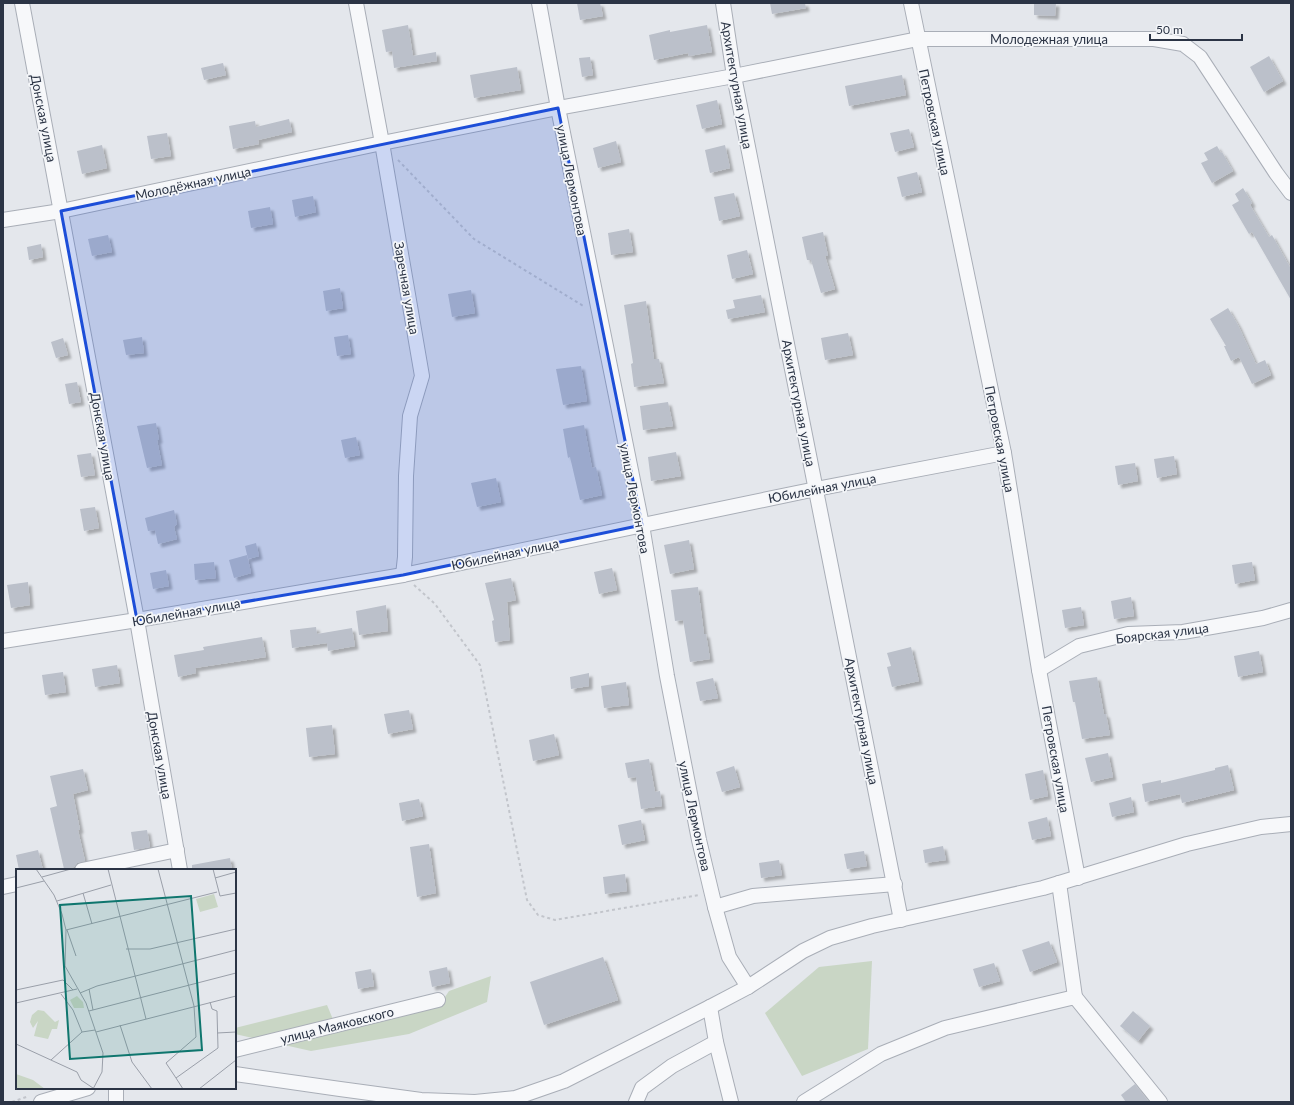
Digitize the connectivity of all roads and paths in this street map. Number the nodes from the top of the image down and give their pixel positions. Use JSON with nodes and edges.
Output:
{"nodes":[{"id":1,"x":22,"y":3,"type":"edge"},
{"id":2,"x":356,"y":3,"type":"edge"},
{"id":3,"x":540,"y":3,"type":"edge"},
{"id":4,"x":723,"y":3,"type":"edge"},
{"id":5,"x":911,"y":3,"type":"edge"},
{"id":6,"x":918,"y":39,"type":"junction"},
{"id":7,"x":734,"y":76,"type":"junction"},
{"id":8,"x":558,"y":108,"type":"junction"},
{"id":9,"x":382,"y":143,"type":"junction"},
{"id":10,"x":398,"y":160,"type":"dead end"},
{"id":11,"x":1291,"y":192,"type":"edge"},
{"id":12,"x":61,"y":211,"type":"junction"},
{"id":13,"x":3,"y":220,"type":"edge"},
{"id":14,"x":599,"y":316,"type":"junction"},
{"id":15,"x":1004,"y":453,"type":"junction"},
{"id":16,"x":816,"y":489,"type":"junction"},
{"id":17,"x":642,"y":525,"type":"junction"},
{"id":18,"x":403,"y":575,"type":"junction"},
{"id":19,"x":1291,"y":610,"type":"edge"},
{"id":20,"x":137,"y":620,"type":"junction"},
{"id":21,"x":3,"y":641,"type":"edge"},
{"id":22,"x":1039,"y":670,"type":"junction"},
{"id":23,"x":1291,"y":824,"type":"edge"},
{"id":24,"x":177,"y":850,"type":"junction"},
{"id":25,"x":87,"y":869,"type":"edge"},
{"id":26,"x":180,"y":869,"type":"edge"},
{"id":27,"x":1078,"y":878,"type":"junction"},
{"id":28,"x":1060,"y":883,"type":"junction"},
{"id":29,"x":16,"y":884,"type":"edge"},
{"id":30,"x":895,"y":884,"type":"junction"},
{"id":31,"x":3,"y":887,"type":"edge"},
{"id":32,"x":712,"y":892,"type":"junction"},
{"id":33,"x":715,"y":907,"type":"junction"},
{"id":34,"x":901,"y":920,"type":"junction"},
{"id":35,"x":748,"y":987,"type":"junction"},
{"id":36,"x":1074,"y":997,"type":"junction"},
{"id":37,"x":438,"y":1000,"type":"dead end"},
{"id":38,"x":710,"y":1008,"type":"junction"},
{"id":39,"x":716,"y":1042,"type":"junction"},
{"id":40,"x":236,"y":1050,"type":"edge"},
{"id":41,"x":236,"y":1074,"type":"edge"},
{"id":42,"x":85,"y":1089,"type":"edge"},
{"id":43,"x":116,"y":1089,"type":"edge"},
{"id":44,"x":42,"y":1102,"type":"edge"},
{"id":45,"x":116,"y":1102,"type":"edge"},
{"id":46,"x":636,"y":1102,"type":"edge"},
{"id":47,"x":731,"y":1102,"type":"edge"},
{"id":48,"x":804,"y":1102,"type":"edge"},
{"id":49,"x":1160,"y":1102,"type":"edge"}],
"edges":[{"from":1,"to":12,"type":"street","name":"Донская улица"},
{"from":2,"to":9,"type":"street","name":"Заречная улица"},
{"from":3,"to":8,"type":"street","name":"улица Лермонтова"},
{"from":4,"to":7,"type":"street","name":"Архитектурная улица"},
{"from":5,"to":6,"type":"street","name":"Петровская улица"},
{"from":6,"to":7,"type":"street","name":"Молодежная улица"},
{"from":6,"to":11,"type":"street","name":"Молодежная улица"},
{"from":6,"to":15,"type":"street","name":"Петровская улица"},
{"from":7,"to":8,"type":"street","name":"Молодежная улица"},
{"from":7,"to":16,"type":"street","name":"Архитектурная улица"},
{"from":8,"to":9,"type":"street","name":"Молодёжная улица"},
{"from":8,"to":14,"type":"street","name":"улица Лермонтова"},
{"from":9,"to":12,"type":"street","name":"Молодёжная улица"},
{"from":9,"to":18,"type":"street","name":"Заречная улица"},
{"from":10,"to":14,"type":"path"},
{"from":12,"to":13,"type":"street","name":"Молодёжная улица"},
{"from":12,"to":20,"type":"street","name":"Донская улица"},
{"from":14,"to":17,"type":"street","name":"улица Лермонтова"},
{"from":15,"to":16,"type":"street","name":"Юбилейная улица"},
{"from":15,"to":22,"type":"street","name":"Петровская улица"},
{"from":16,"to":17,"type":"street","name":"Юбилейная улица"},
{"from":16,"to":30,"type":"street","name":"Архитектурная улица"},
{"from":17,"to":18,"type":"street","name":"Юбилейная улица"},
{"from":17,"to":32,"type":"street","name":"улица Лермонтова"},
{"from":18,"to":20,"type":"street","name":"Юбилейная улица"},
{"from":18,"to":32,"type":"path"},
{"from":19,"to":22,"type":"street","name":"Боярская улица"},
{"from":20,"to":21,"type":"street","name":"Юбилейная улица"},
{"from":20,"to":24,"type":"street","name":"Донская улица"},
{"from":22,"to":27,"type":"street","name":"Петровская улица"},
{"from":23,"to":27,"type":"street"},
{"from":24,"to":25,"type":"street"},
{"from":24,"to":26,"type":"street","name":"Донская улица"},
{"from":27,"to":28,"type":"street"},
{"from":28,"to":34,"type":"street"},
{"from":28,"to":36,"type":"street"},
{"from":29,"to":31,"type":"street"},
{"from":30,"to":33,"type":"street"},
{"from":30,"to":34,"type":"street","name":"Архитектурная улица"},
{"from":32,"to":33,"type":"street","name":"улица Лермонтова"},
{"from":33,"to":35,"type":"street","name":"улица Лермонтова"},
{"from":34,"to":35,"type":"street"},
{"from":35,"to":38,"type":"street"},
{"from":36,"to":48,"type":"street"},
{"from":36,"to":49,"type":"street"},
{"from":37,"to":40,"type":"street","name":"улица Маяковского"},
{"from":38,"to":39,"type":"street"},
{"from":38,"to":41,"type":"street"},
{"from":39,"to":46,"type":"street"},
{"from":39,"to":47,"type":"street"},
{"from":42,"to":44,"type":"street"},
{"from":43,"to":45,"type":"street"}]}
